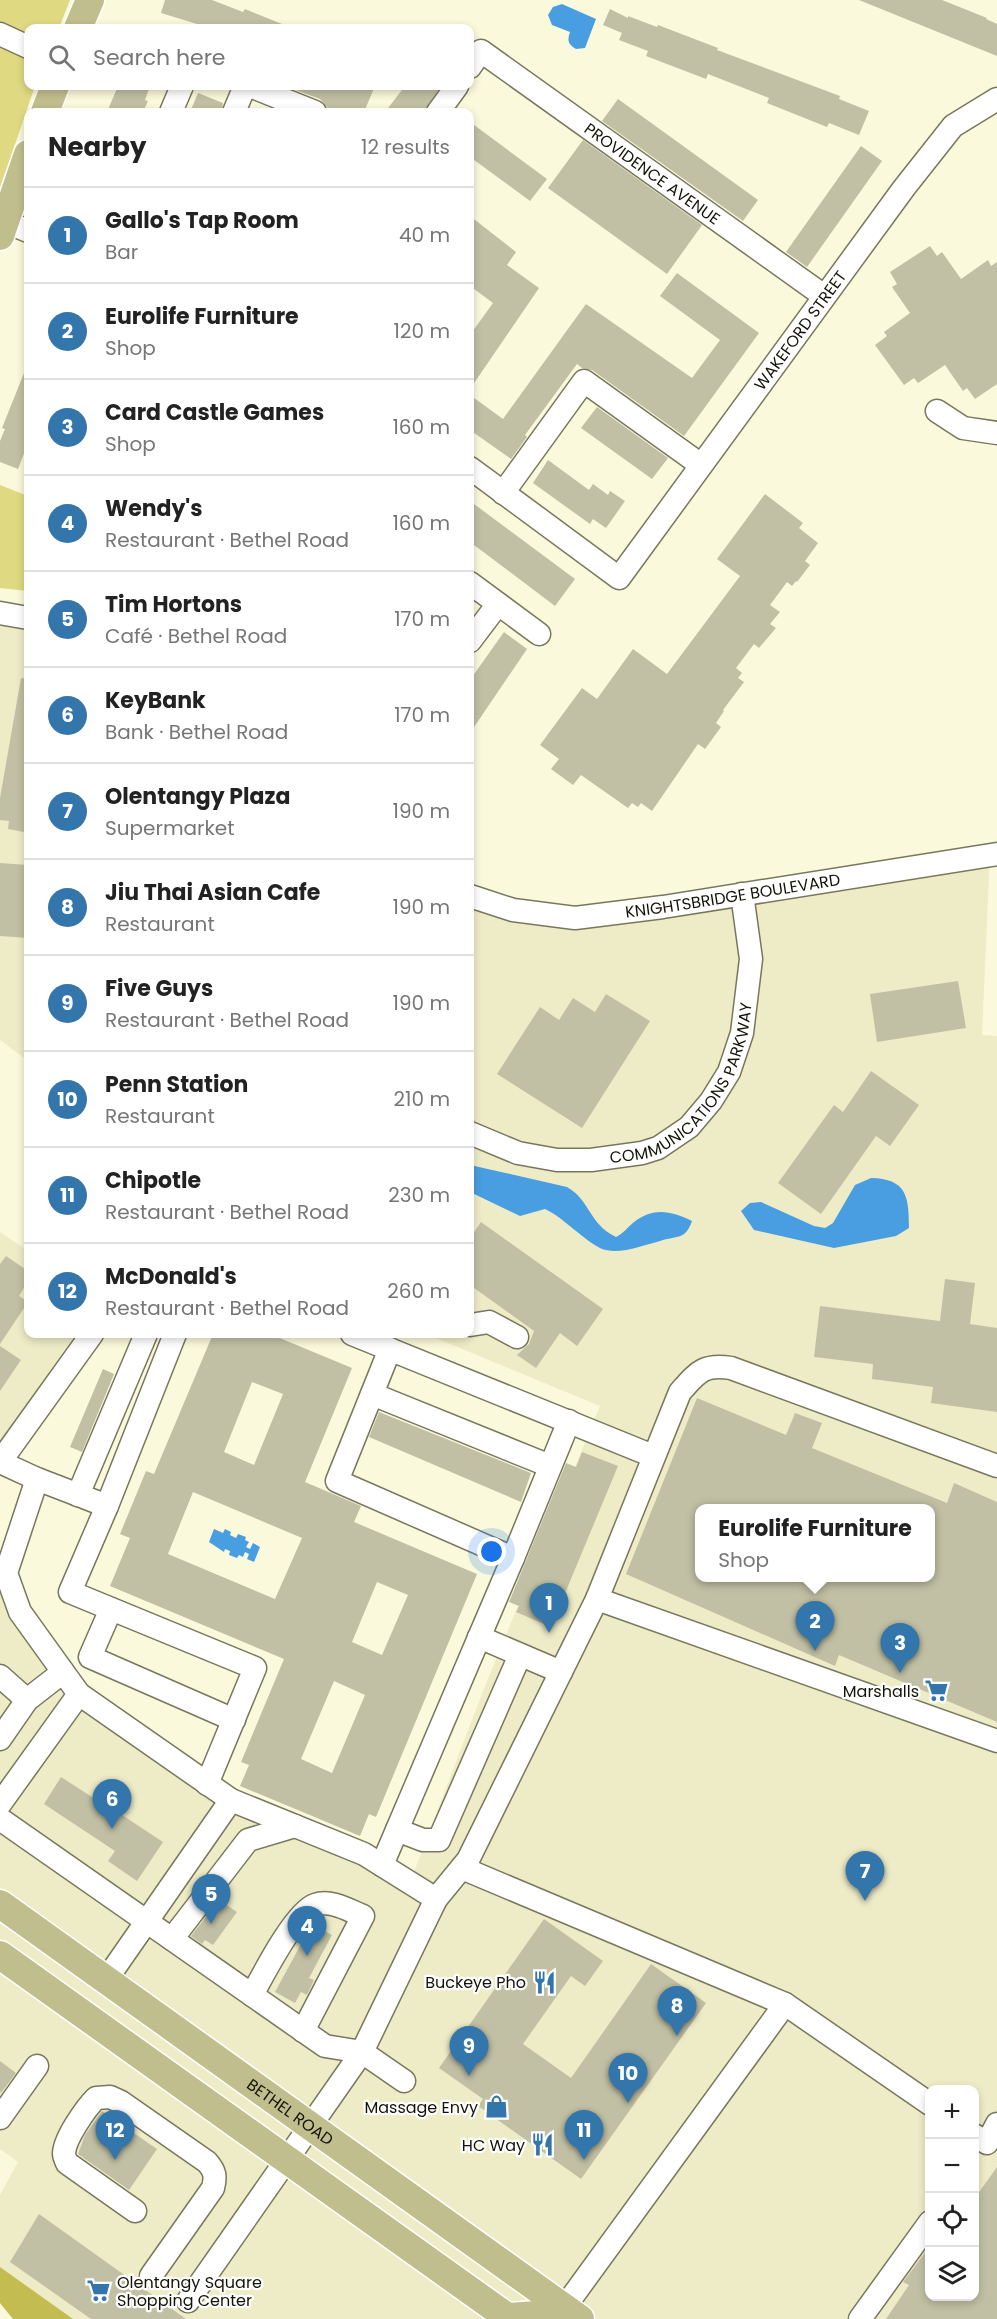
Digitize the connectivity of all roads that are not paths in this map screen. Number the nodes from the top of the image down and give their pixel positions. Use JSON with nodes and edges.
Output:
{"nodes":[{"id":1,"x":90,"y":0,"type":"edge"},
{"id":2,"x":80,"y":24,"type":"edge"},
{"id":3,"x":0,"y":34,"type":"edge"},
{"id":4,"x":24,"y":45,"type":"edge"},
{"id":5,"x":475,"y":59,"type":"edge"},
{"id":6,"x":53,"y":90,"type":"edge"},
{"id":7,"x":180,"y":90,"type":"edge"},
{"id":8,"x":243,"y":90,"type":"edge"},
{"id":9,"x":260,"y":90,"type":"edge"},
{"id":10,"x":454,"y":90,"type":"edge"},
{"id":11,"x":997,"y":99,"type":"edge"},
{"id":12,"x":47,"y":108,"type":"edge"},
{"id":13,"x":173,"y":108,"type":"edge"},
{"id":14,"x":236,"y":108,"type":"edge"},
{"id":15,"x":305,"y":108,"type":"edge"},
{"id":16,"x":441,"y":108,"type":"edge"},
{"id":17,"x":24,"y":172,"type":"edge"},
{"id":18,"x":11,"y":229,"type":"edge"},
{"id":19,"x":824,"y":296,"type":"junction"},
{"id":20,"x":937,"y":411,"type":"dead end"},
{"id":21,"x":997,"y":433,"type":"edge"},
{"id":22,"x":701,"y":465,"type":"junction"},
{"id":23,"x":474,"y":471,"type":"edge"},
{"id":24,"x":503,"y":493,"type":"junction"},
{"id":25,"x":474,"y":586,"type":"edge"},
{"id":26,"x":498,"y":604,"type":"junction"},
{"id":27,"x":0,"y":613,"type":"edge"},
{"id":28,"x":24,"y":617,"type":"edge"},
{"id":29,"x":538,"y":634,"type":"dead end"},
{"id":30,"x":474,"y":636,"type":"edge"},
{"id":31,"x":997,"y":854,"type":"edge"},
{"id":32,"x":742,"y":894,"type":"junction"},
{"id":33,"x":474,"y":897,"type":"edge"},
{"id":34,"x":474,"y":1135,"type":"edge"},
{"id":35,"x":474,"y":1324,"type":"edge"},
{"id":36,"x":517,"y":1337,"type":"dead end"},
{"id":37,"x":89,"y":1338,"type":"edge"},
{"id":38,"x":144,"y":1338,"type":"edge"},
{"id":39,"x":173,"y":1338,"type":"edge"},
{"id":40,"x":362,"y":1338,"type":"edge"},
{"id":41,"x":390,"y":1349,"type":"junction"},
{"id":42,"x":372,"y":1394,"type":"junction"},
{"id":43,"x":569,"y":1421,"type":"junction"},
{"id":44,"x":653,"y":1456,"type":"junction"},
{"id":45,"x":0,"y":1462,"type":"edge"},
{"id":46,"x":550,"y":1466,"type":"junction"},
{"id":47,"x":997,"y":1466,"type":"edge"},
{"id":48,"x":37,"y":1479,"type":"junction"},
{"id":49,"x":78,"y":1495,"type":"junction"},
{"id":50,"x":106,"y":1506,"type":"junction"},
{"id":51,"x":513,"y":1558,"type":"junction"},
{"id":52,"x":5,"y":1587,"type":"edge"},
{"id":53,"x":597,"y":1599,"type":"junction"},
{"id":54,"x":111,"y":1609,"type":"junction"},
{"id":55,"x":479,"y":1637,"type":"junction"},
{"id":56,"x":520,"y":1655,"type":"junction"},
{"id":57,"x":63,"y":1672,"type":"junction"},
{"id":58,"x":561,"y":1672,"type":"junction"},
{"id":59,"x":0,"y":1676,"type":"edge"},
{"id":60,"x":79,"y":1694,"type":"junction"},
{"id":61,"x":27,"y":1701,"type":"junction"},
{"id":62,"x":234,"y":1720,"type":"junction"},
{"id":63,"x":0,"y":1738,"type":"edge"},
{"id":64,"x":997,"y":1741,"type":"edge"},
{"id":65,"x":207,"y":1784,"type":"junction"},
{"id":66,"x":231,"y":1800,"type":"junction"},
{"id":67,"x":0,"y":1804,"type":"edge"},
{"id":68,"x":0,"y":1819,"type":"edge"},
{"id":69,"x":295,"y":1826,"type":"junction"},
{"id":70,"x":397,"y":1830,"type":"junction"},
{"id":71,"x":382,"y":1865,"type":"junction"},
{"id":72,"x":462,"y":1868,"type":"junction"},
{"id":73,"x":436,"y":1899,"type":"junction"},
{"id":74,"x":0,"y":1904,"type":"edge"},
{"id":75,"x":147,"y":1922,"type":"junction"},
{"id":76,"x":172,"y":1940,"type":"junction"},
{"id":77,"x":0,"y":1955,"type":"edge"},
{"id":78,"x":106,"y":1980,"type":"junction"},
{"id":79,"x":252,"y":1995,"type":"junction"},
{"id":80,"x":784,"y":2004,"type":"junction"},
{"id":81,"x":303,"y":2031,"type":"junction"},
{"id":82,"x":362,"y":2052,"type":"junction"},
{"id":83,"x":37,"y":2066,"type":"dead end"},
{"id":84,"x":404,"y":2081,"type":"dead end"},
{"id":85,"x":925,"y":2100,"type":"edge"},
{"id":86,"x":0,"y":2118,"type":"edge"},
{"id":87,"x":310,"y":2126,"type":"junction"},
{"id":88,"x":287,"y":2160,"type":"junction"},
{"id":89,"x":135,"y":2211,"type":"dead end"},
{"id":90,"x":925,"y":2229,"type":"edge"},
{"id":91,"x":152,"y":2276,"type":"dead end"},
{"id":92,"x":188,"y":2301,"type":"dead end"},
{"id":93,"x":572,"y":2313,"type":"edge"},
{"id":94,"x":509,"y":2318,"type":"edge"},
{"id":95,"x":860,"y":2319,"type":"edge"}],
"edges":[{"from":1,"to":2,"type":"main road"},
{"from":3,"to":4,"type":"street"},
{"from":5,"to":19,"type":"street","name":"PROVIDENCE AVENUE"},
{"from":6,"to":12,"type":"main road"},
{"from":7,"to":13,"type":"street"},
{"from":8,"to":14,"type":"street"},
{"from":9,"to":15,"type":"street"},
{"from":10,"to":16,"type":"street"},
{"from":11,"to":19,"type":"street","name":"WAKEFORD STREET"},
{"from":17,"to":18,"type":"main road"},
{"from":19,"to":22,"type":"street","name":"WAKEFORD STREET"},
{"from":20,"to":21,"type":"street"},
{"from":22,"to":24,"type":"street"},
{"from":22,"to":24,"type":"street","name":"WAKEFORD STREET"},
{"from":23,"to":24,"type":"street"},
{"from":25,"to":26,"type":"street"},
{"from":26,"to":29,"type":"street"},
{"from":26,"to":30,"type":"street"},
{"from":27,"to":28,"type":"street"},
{"from":31,"to":32,"type":"street","name":"KNIGHTSBRIDGE BOULEVARD"},
{"from":32,"to":33,"type":"street","name":"KNIGHTSBRIDGE BOULEVARD"},
{"from":32,"to":34,"type":"street","name":"COMMUNICATIONS PARKWAY"},
{"from":35,"to":36,"type":"street"},
{"from":37,"to":45,"type":"street"},
{"from":38,"to":49,"type":"street"},
{"from":39,"to":50,"type":"street"},
{"from":40,"to":41,"type":"street"},
{"from":41,"to":42,"type":"street"},
{"from":41,"to":43,"type":"street"},
{"from":42,"to":46,"type":"street"},
{"from":42,"to":51,"type":"street"},
{"from":43,"to":44,"type":"street"},
{"from":43,"to":46,"type":"street"},
{"from":44,"to":47,"type":"street"},
{"from":44,"to":53,"type":"street"},
{"from":45,"to":48,"type":"street"},
{"from":46,"to":51,"type":"street"},
{"from":48,"to":49,"type":"street"},
{"from":48,"to":52,"type":"street"},
{"from":49,"to":50,"type":"street"},
{"from":50,"to":54,"type":"street"},
{"from":51,"to":55,"type":"street"},
{"from":52,"to":57,"type":"street"},
{"from":53,"to":58,"type":"street"},
{"from":53,"to":64,"type":"street"},
{"from":54,"to":62,"type":"street"},
{"from":54,"to":62,"type":"street"},
{"from":55,"to":56,"type":"street"},
{"from":55,"to":70,"type":"street"},
{"from":56,"to":58,"type":"street"},
{"from":56,"to":70,"type":"street"},
{"from":57,"to":60,"type":"street"},
{"from":57,"to":61,"type":"street"},
{"from":58,"to":72,"type":"street"},
{"from":59,"to":61,"type":"street"},
{"from":60,"to":65,"type":"street"},
{"from":60,"to":67,"type":"street"},
{"from":61,"to":63,"type":"street"},
{"from":62,"to":65,"type":"street"},
{"from":65,"to":66,"type":"street"},
{"from":66,"to":69,"type":"street"},
{"from":66,"to":75,"type":"street"},
{"from":68,"to":75,"type":"street"},
{"from":69,"to":71,"type":"street"},
{"from":69,"to":76,"type":"street"},
{"from":70,"to":71,"type":"street"},
{"from":71,"to":73,"type":"street"},
{"from":72,"to":73,"type":"street"},
{"from":72,"to":80,"type":"street"},
{"from":73,"to":82,"type":"street"},
{"from":74,"to":78,"type":"main road","name":"BETHEL ROAD"},
{"from":75,"to":76,"type":"street"},
{"from":75,"to":78,"type":"street"},
{"from":76,"to":79,"type":"street"},
{"from":77,"to":88,"type":"main road"},
{"from":78,"to":87,"type":"main road","name":"BETHEL ROAD"},
{"from":79,"to":81,"type":"street"},
{"from":79,"to":81,"type":"street"},
{"from":80,"to":85,"type":"street"},
{"from":80,"to":93,"type":"street"},
{"from":81,"to":82,"type":"street"},
{"from":82,"to":84,"type":"street"},
{"from":82,"to":87,"type":"street"},
{"from":83,"to":86,"type":"street"},
{"from":87,"to":88,"type":"street"},
{"from":87,"to":93,"type":"main road","name":"BETHEL ROAD"},
{"from":88,"to":92,"type":"street"},
{"from":88,"to":94,"type":"main road"},
{"from":89,"to":91,"type":"street"},
{"from":90,"to":95,"type":"street"},
{"from":93,"to":94,"type":"main road"}]}
